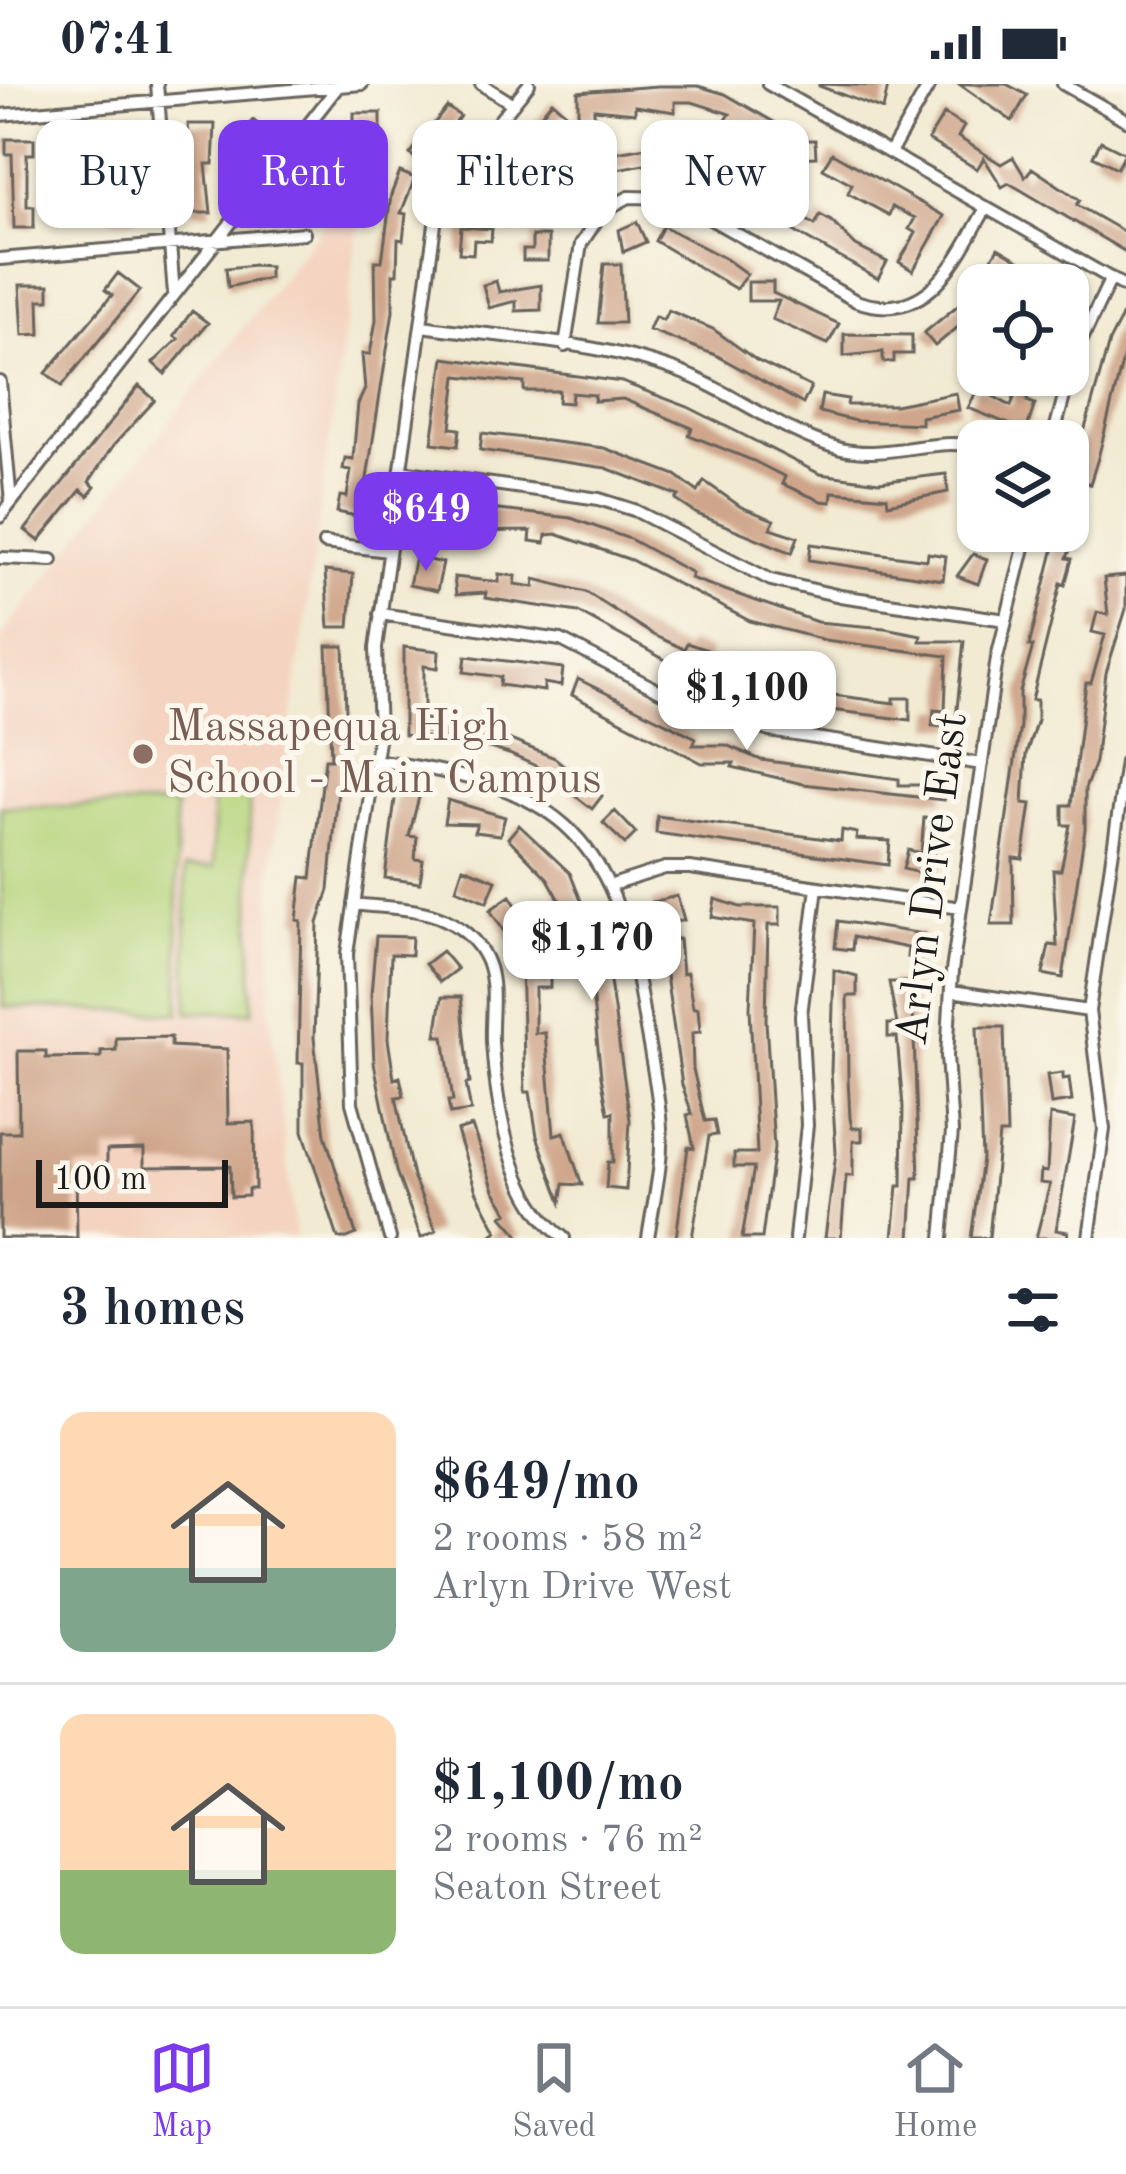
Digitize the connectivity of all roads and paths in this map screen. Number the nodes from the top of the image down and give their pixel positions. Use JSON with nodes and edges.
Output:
{"nodes":[{"id":1,"x":157,"y":84,"type":"edge"},
{"id":2,"x":362,"y":84,"type":"edge"},
{"id":3,"x":482,"y":84,"type":"edge"},
{"id":4,"x":529,"y":84,"type":"edge"},
{"id":5,"x":768,"y":84,"type":"edge"},
{"id":6,"x":930,"y":84,"type":"edge"},
{"id":7,"x":1063,"y":84,"type":"edge"},
{"id":8,"x":339,"y":85,"type":"edge"},
{"id":9,"x":159,"y":101,"type":"junction"},
{"id":10,"x":513,"y":104,"type":"junction"},
{"id":11,"x":0,"y":115,"type":"edge"},
{"id":12,"x":1126,"y":120,"type":"edge"},
{"id":13,"x":890,"y":153,"type":"junction"},
{"id":14,"x":986,"y":208,"type":"junction"},
{"id":15,"x":304,"y":232,"type":"dead end"},
{"id":16,"x":215,"y":240,"type":"junction"},
{"id":17,"x":170,"y":244,"type":"junction"},
{"id":18,"x":0,"y":259,"type":"edge"},
{"id":19,"x":1111,"y":278,"type":"junction"},
{"id":20,"x":1126,"y":287,"type":"edge"},
{"id":21,"x":174,"y":294,"type":"junction"},
{"id":22,"x":422,"y":326,"type":"junction"},
{"id":23,"x":565,"y":346,"type":"junction"},
{"id":24,"x":0,"y":382,"type":"edge"},
{"id":25,"x":1058,"y":420,"type":"edge"},
{"id":26,"x":957,"y":445,"type":"edge"},
{"id":27,"x":401,"y":471,"type":"junction"},
{"id":28,"x":11,"y":502,"type":"junction"},
{"id":29,"x":0,"y":517,"type":"edge"},
{"id":30,"x":324,"y":543,"type":"dead end"},
{"id":31,"x":388,"y":551,"type":"junction"},
{"id":32,"x":1023,"y":552,"type":"edge"},
{"id":33,"x":0,"y":558,"type":"edge"},
{"id":34,"x":52,"y":560,"type":"dead end"},
{"id":35,"x":380,"y":614,"type":"junction"},
{"id":36,"x":1006,"y":620,"type":"junction"},
{"id":37,"x":374,"y":760,"type":"junction"},
{"id":38,"x":1126,"y":762,"type":"edge"},
{"id":39,"x":982,"y":764,"type":"junction"},
{"id":40,"x":612,"y":885,"type":"junction"},
{"id":41,"x":817,"y":887,"type":"junction"},
{"id":42,"x":354,"y":904,"type":"junction"},
{"id":43,"x":961,"y":908,"type":"junction"},
{"id":44,"x":951,"y":991,"type":"junction"},
{"id":45,"x":1089,"y":1011,"type":"junction"},
{"id":46,"x":390,"y":1238,"type":"edge"},
{"id":47,"x":564,"y":1238,"type":"edge"},
{"id":48,"x":648,"y":1238,"type":"edge"},
{"id":49,"x":795,"y":1238,"type":"edge"},
{"id":50,"x":942,"y":1238,"type":"edge"},
{"id":51,"x":1089,"y":1238,"type":"edge"}],
"edges":[{"from":1,"to":9,"type":"street"},
{"from":2,"to":8,"type":"street"},
{"from":3,"to":10,"type":"street"},
{"from":4,"to":10,"type":"street"},
{"from":5,"to":13,"type":"street"},
{"from":6,"to":13,"type":"street"},
{"from":7,"to":12,"type":"street"},
{"from":8,"to":9,"type":"street"},
{"from":8,"to":16,"type":"street"},
{"from":9,"to":11,"type":"street"},
{"from":9,"to":17,"type":"street"},
{"from":10,"to":22,"type":"street"},
{"from":13,"to":14,"type":"street"},
{"from":14,"to":19,"type":"street"},
{"from":14,"to":23,"type":"street"},
{"from":15,"to":16,"type":"street"},
{"from":16,"to":17,"type":"street"},
{"from":16,"to":21,"type":"street"},
{"from":17,"to":18,"type":"street"},
{"from":17,"to":21,"type":"street"},
{"from":19,"to":20,"type":"street"},
{"from":19,"to":25,"type":"street"},
{"from":21,"to":28,"type":"street"},
{"from":22,"to":23,"type":"street"},
{"from":22,"to":27,"type":"street"},
{"from":23,"to":26,"type":"street"},
{"from":24,"to":28,"type":"street"},
{"from":27,"to":31,"type":"street"},
{"from":27,"to":36,"type":"street"},
{"from":28,"to":29,"type":"street"},
{"from":30,"to":31,"type":"street"},
{"from":31,"to":35,"type":"street"},
{"from":32,"to":36,"type":"street","name":"Arlyn Drive East"},
{"from":33,"to":34,"type":"street"},
{"from":35,"to":37,"type":"street"},
{"from":35,"to":39,"type":"street"},
{"from":36,"to":39,"type":"street","name":"Arlyn Drive East"},
{"from":37,"to":40,"type":"street"},
{"from":37,"to":42,"type":"street"},
{"from":38,"to":45,"type":"street"},
{"from":39,"to":43,"type":"street","name":"Arlyn Drive East"},
{"from":40,"to":41,"type":"street"},
{"from":40,"to":48,"type":"street"},
{"from":41,"to":43,"type":"street"},
{"from":41,"to":49,"type":"street"},
{"from":42,"to":46,"type":"street"},
{"from":42,"to":47,"type":"street"},
{"from":43,"to":44,"type":"street","name":"Arlyn Drive East"},
{"from":44,"to":45,"type":"street"},
{"from":44,"to":50,"type":"street","name":"Arlyn Drive East"},
{"from":45,"to":51,"type":"street"}]}
